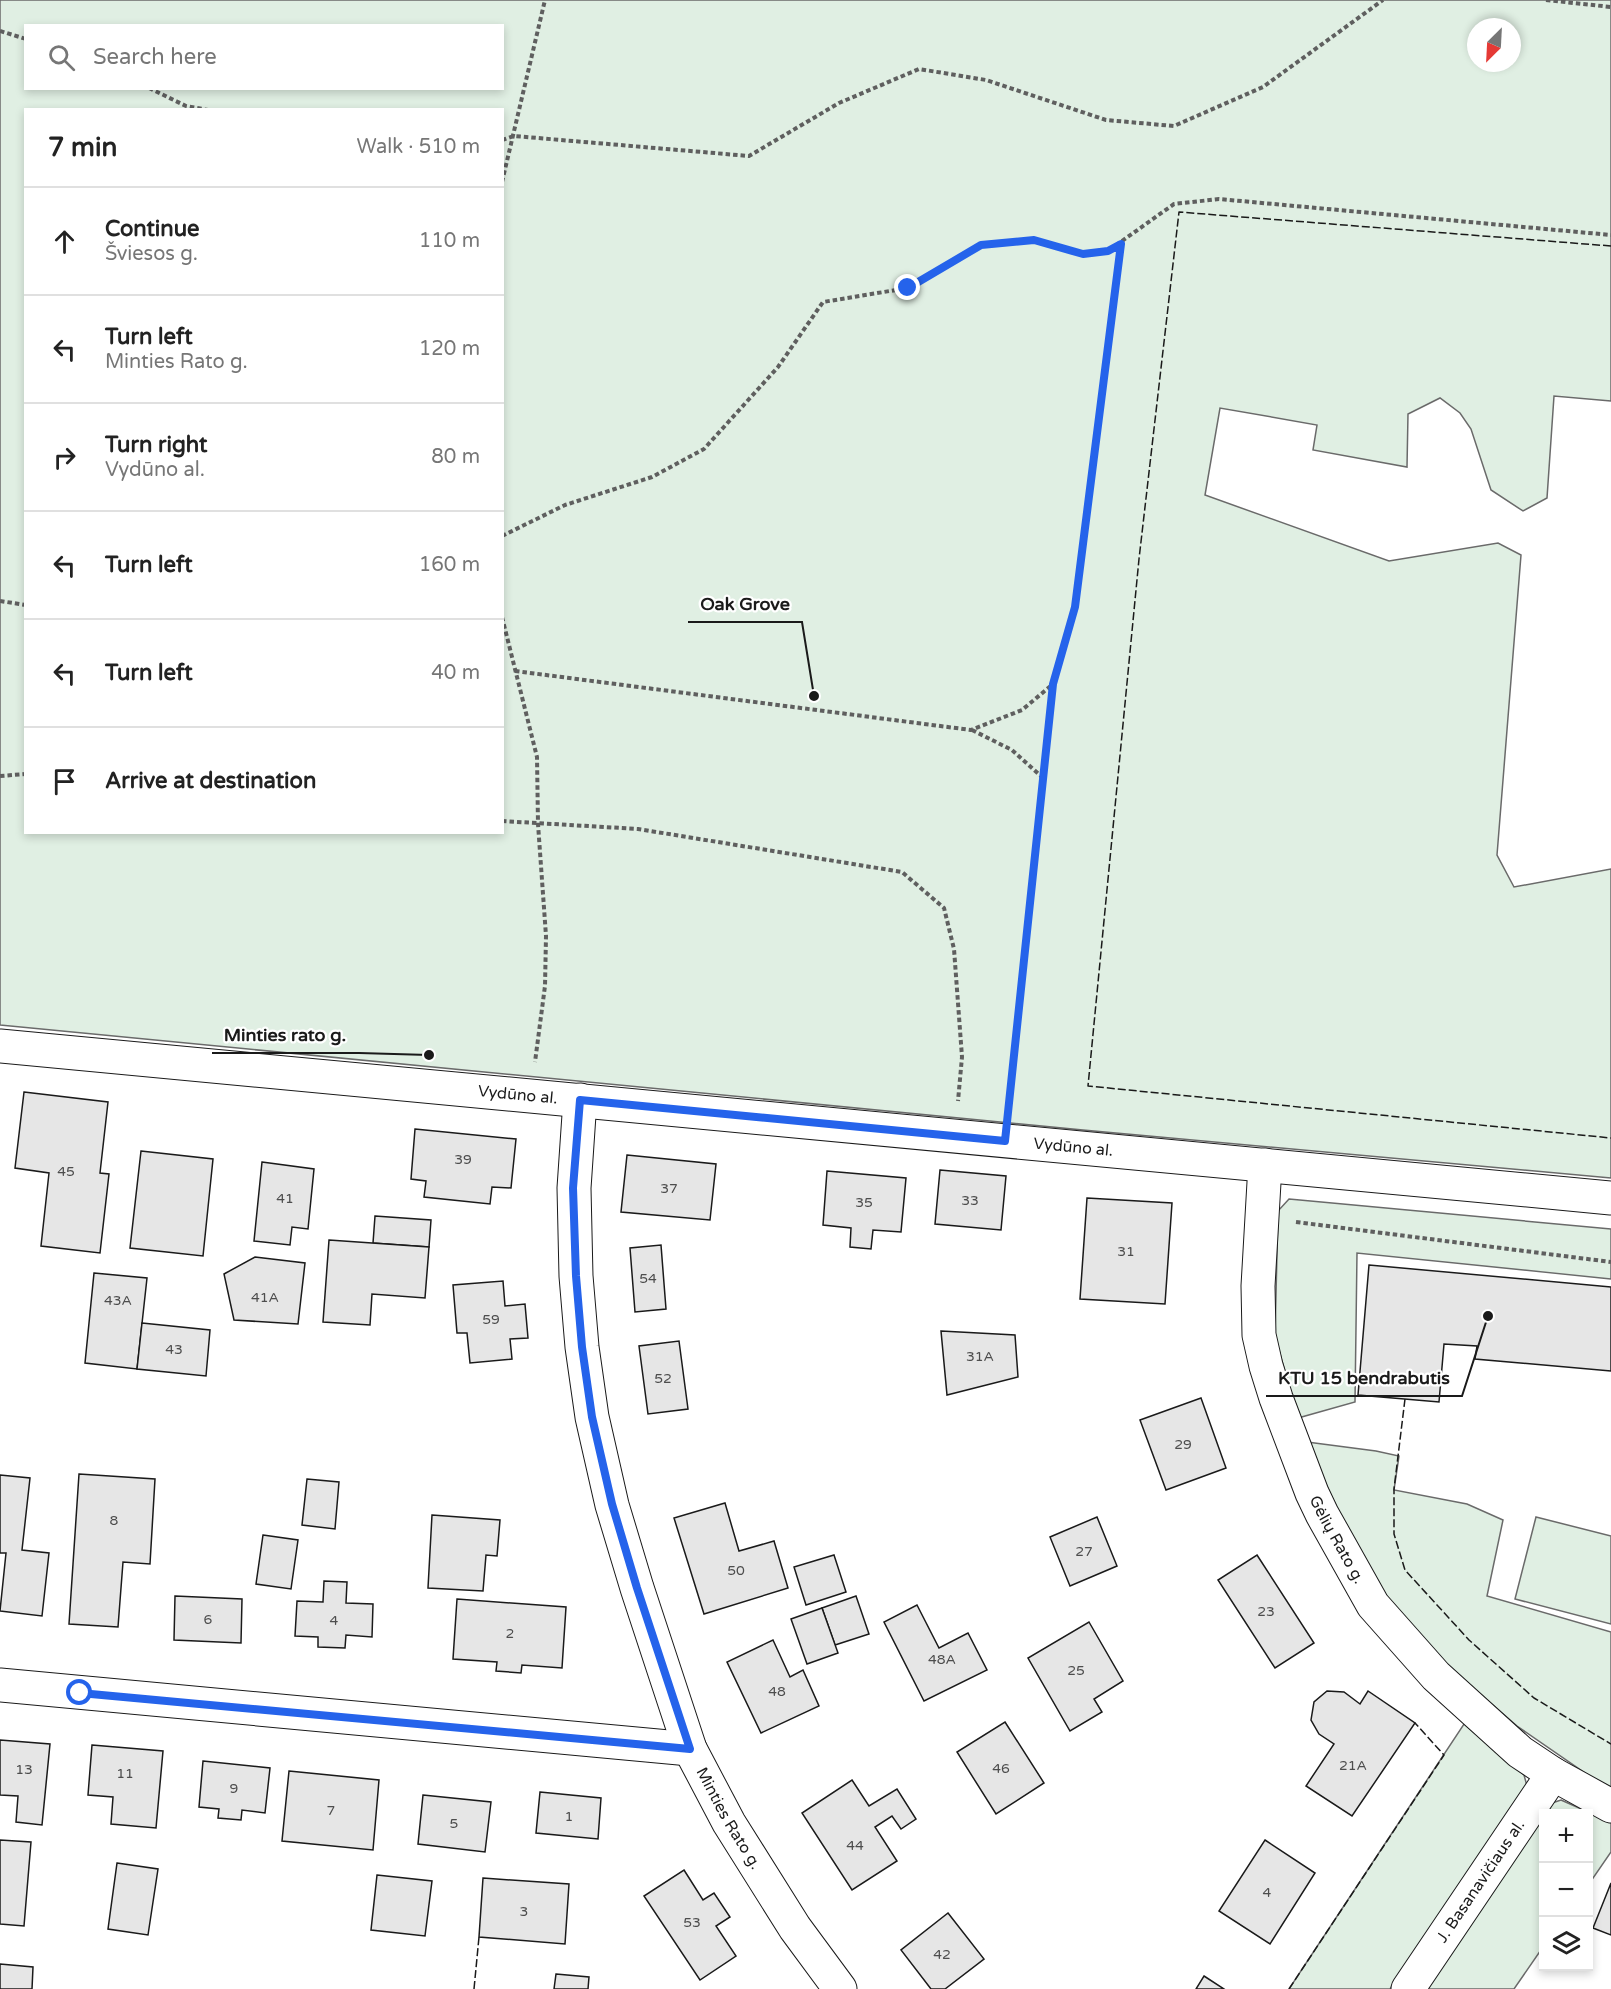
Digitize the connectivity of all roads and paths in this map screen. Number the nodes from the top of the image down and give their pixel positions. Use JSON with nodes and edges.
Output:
{"nodes":[{"id":1,"x":545,"y":0,"type":"edge"},
{"id":2,"x":1383,"y":0,"type":"edge"},
{"id":3,"x":1546,"y":0,"type":"edge"},
{"id":4,"x":1611,"y":7,"type":"edge"},
{"id":5,"x":0,"y":32,"type":"edge"},
{"id":6,"x":24,"y":38,"type":"edge"},
{"id":7,"x":153,"y":90,"type":"edge"},
{"id":8,"x":197,"y":108,"type":"edge"},
{"id":9,"x":514,"y":136,"type":"junction"},
{"id":10,"x":504,"y":139,"type":"edge"},
{"id":11,"x":504,"y":174,"type":"edge"},
{"id":12,"x":1611,"y":236,"type":"edge"},
{"id":13,"x":1121,"y":244,"type":"junction"},
{"id":14,"x":504,"y":535,"type":"edge"},
{"id":15,"x":0,"y":601,"type":"edge"},
{"id":16,"x":24,"y":604,"type":"edge"},
{"id":17,"x":504,"y":625,"type":"edge"},
{"id":18,"x":515,"y":671,"type":"junction"},
{"id":19,"x":1053,"y":684,"type":"junction"},
{"id":20,"x":971,"y":730,"type":"junction"},
{"id":21,"x":24,"y":774,"type":"edge"},
{"id":22,"x":0,"y":776,"type":"edge"},
{"id":23,"x":1044,"y":778,"type":"junction"},
{"id":24,"x":504,"y":821,"type":"edge"},
{"id":25,"x":538,"y":824,"type":"junction"},
{"id":26,"x":0,"y":1046,"type":"edge"},
{"id":27,"x":532,"y":1096,"type":"junction"},
{"id":28,"x":580,"y":1100,"type":"junction"},
{"id":29,"x":955,"y":1136,"type":"junction"},
{"id":30,"x":1005,"y":1141,"type":"junction"},
{"id":31,"x":1265,"y":1165,"type":"junction"},
{"id":32,"x":1611,"y":1198,"type":"edge"},
{"id":33,"x":1261,"y":1218,"type":"junction"},
{"id":34,"x":1611,"y":1262,"type":"edge"},
{"id":35,"x":0,"y":1685,"type":"edge"},
{"id":36,"x":690,"y":1749,"type":"junction"},
{"id":37,"x":1553,"y":1774,"type":"junction"},
{"id":38,"x":1611,"y":1806,"type":"edge"},
{"id":39,"x":840,"y":1989,"type":"edge"},
{"id":40,"x":1408,"y":1989,"type":"edge"}],
"edges":[{"from":1,"to":9,"type":"path"},
{"from":2,"to":9,"type":"path"},
{"from":3,"to":4,"type":"path"},
{"from":5,"to":6,"type":"path"},
{"from":7,"to":8,"type":"path"},
{"from":9,"to":10,"type":"path"},
{"from":9,"to":11,"type":"path"},
{"from":12,"to":13,"type":"path"},
{"from":13,"to":14,"type":"path"},
{"from":13,"to":19,"type":"path"},
{"from":15,"to":16,"type":"path"},
{"from":17,"to":18,"type":"path"},
{"from":18,"to":20,"type":"path"},
{"from":18,"to":25,"type":"path"},
{"from":19,"to":20,"type":"path"},
{"from":19,"to":23,"type":"path"},
{"from":20,"to":23,"type":"path"},
{"from":21,"to":22,"type":"path"},
{"from":23,"to":30,"type":"path"},
{"from":24,"to":25,"type":"path"},
{"from":25,"to":27,"type":"path"},
{"from":25,"to":29,"type":"path"},
{"from":26,"to":27,"type":"street","name":"Vydūno al."},
{"from":27,"to":28,"type":"street","name":"Vydūno al."},
{"from":28,"to":29,"type":"street","name":"Vydūno al."},
{"from":28,"to":36,"type":"street","name":"Minties Rato g."},
{"from":29,"to":30,"type":"street","name":"Vydūno al."},
{"from":30,"to":31,"type":"street","name":"Vydūno al."},
{"from":31,"to":32,"type":"street","name":"Vydūno al."},
{"from":31,"to":33,"type":"street","name":"Gėlių Rato g."},
{"from":33,"to":34,"type":"path"},
{"from":33,"to":37,"type":"street","name":"Gėlių Rato g."},
{"from":35,"to":36,"type":"street"},
{"from":36,"to":39,"type":"street","name":"Minties Rato g."},
{"from":37,"to":38,"type":"street","name":"Gėlių Rato g."},
{"from":37,"to":40,"type":"street","name":"J. Basanavičiaus al."}]}
